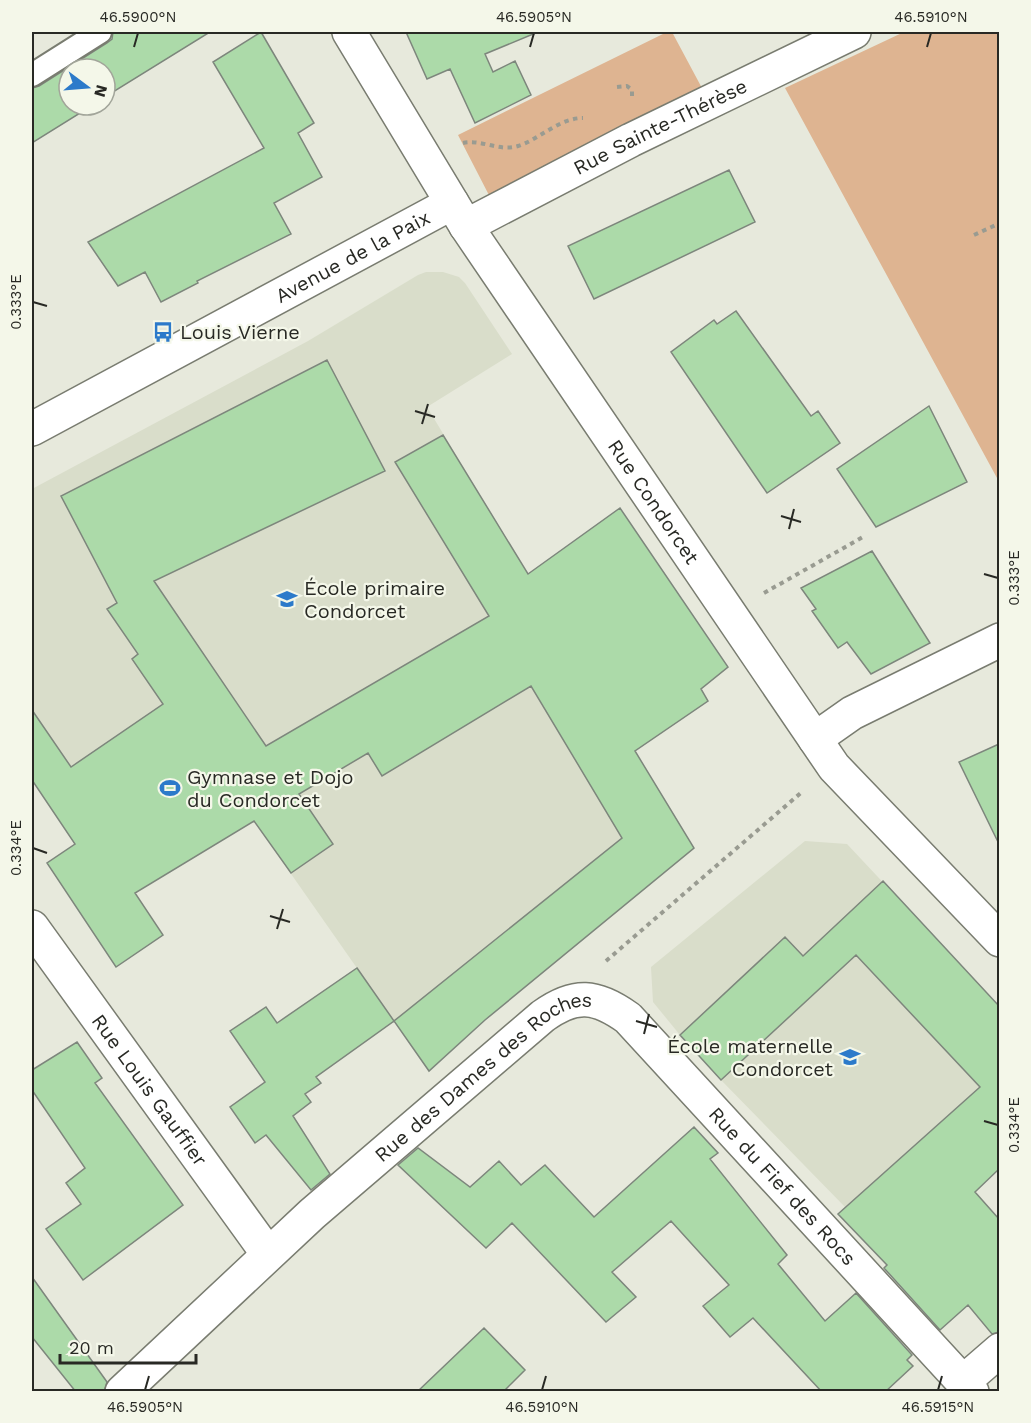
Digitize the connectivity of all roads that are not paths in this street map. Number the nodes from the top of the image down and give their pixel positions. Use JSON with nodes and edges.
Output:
{"nodes":[{"id":1,"x":100,"y":32,"type":"edge"},
{"id":2,"x":349,"y":32,"type":"edge"},
{"id":3,"x":854,"y":32,"type":"edge"},
{"id":4,"x":32,"y":75,"type":"edge"},
{"id":5,"x":459,"y":215,"type":"junction"},
{"id":6,"x":32,"y":429,"type":"edge"},
{"id":7,"x":999,"y":640,"type":"edge"},
{"id":8,"x":815,"y":739,"type":"junction"},
{"id":9,"x":32,"y":927,"type":"edge"},
{"id":10,"x":999,"y":940,"type":"edge"},
{"id":11,"x":595,"y":1001,"type":"joint"},
{"id":12,"x":268,"y":1254,"type":"junction"},
{"id":13,"x":999,"y":1350,"type":"edge"},
{"id":14,"x":968,"y":1387,"type":"edge"},
{"id":15,"x":122,"y":1392,"type":"edge"}],
"edges":[{"from":1,"to":4,"type":"lane"},
{"from":2,"to":5,"type":"street","name":"Rue Condorcet"},
{"from":3,"to":5,"type":"street","name":"Rue Sainte-Thérèse"},
{"from":5,"to":6,"type":"street","name":"Avenue de la Paix"},
{"from":5,"to":8,"type":"street","name":"Rue Condorcet"},
{"from":7,"to":8,"type":"street"},
{"from":8,"to":10,"type":"street","name":"Rue Condorcet"},
{"from":9,"to":12,"type":"street","name":"Rue Louis Gauffier"},
{"from":11,"to":12,"type":"street","name":"Rue des Dames des Roches"},
{"from":11,"to":14,"type":"street","name":"Rue du Fief des Rocs"},
{"from":12,"to":15,"type":"street","name":"Rue des Dames des Roches"},
{"from":13,"to":14,"type":"street","name":"Rue du Fief des Rocs"}]}
